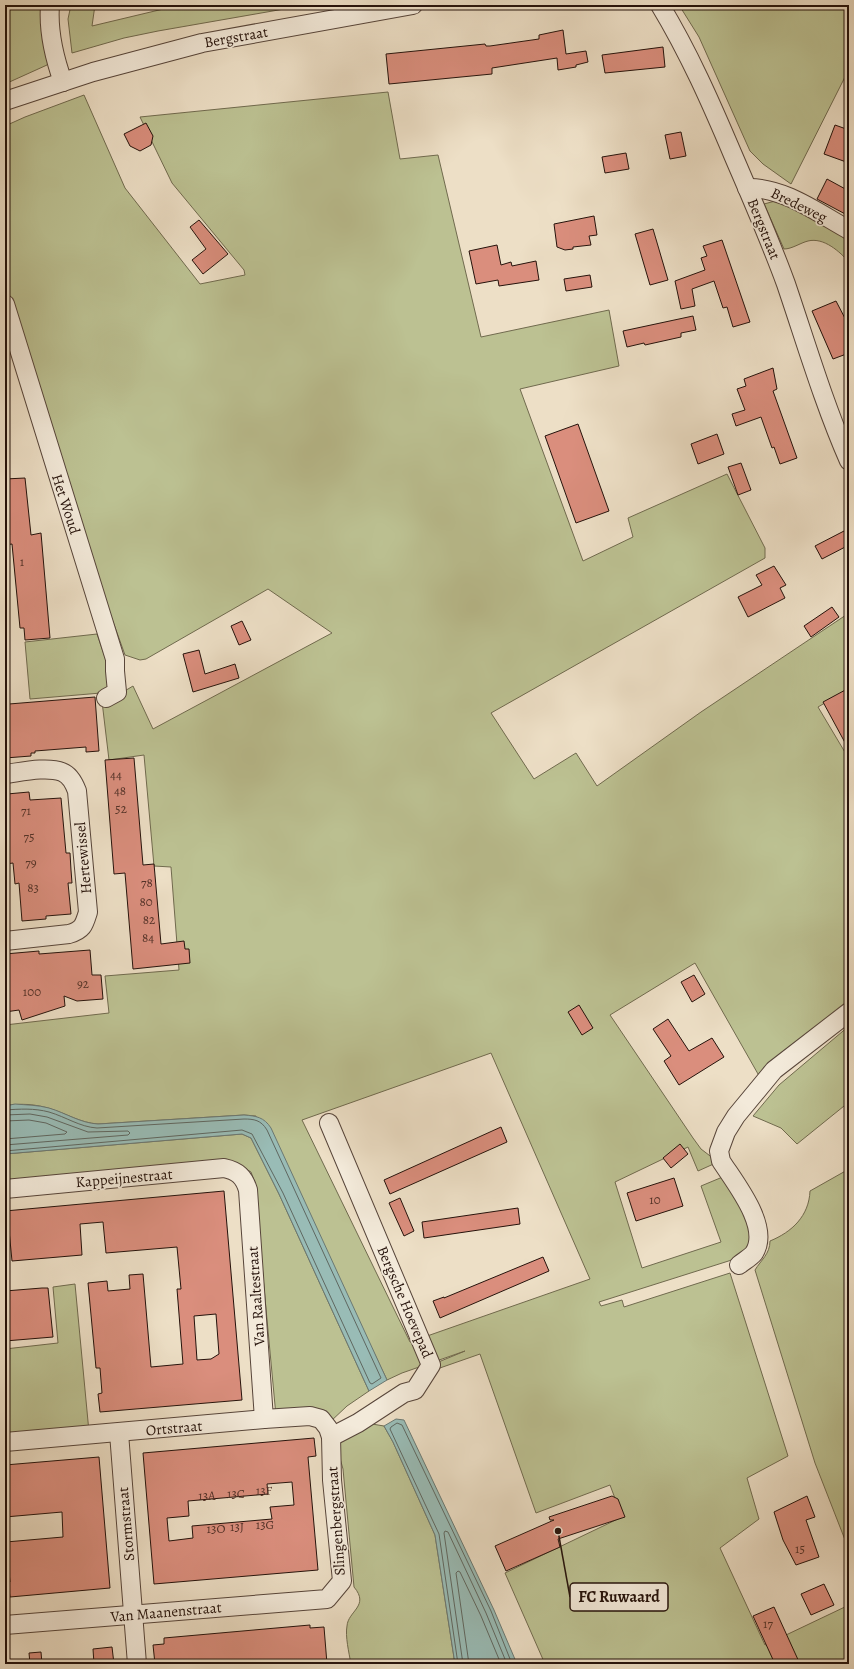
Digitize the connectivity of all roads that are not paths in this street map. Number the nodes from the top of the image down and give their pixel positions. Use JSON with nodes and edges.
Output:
{"nodes":[{"id":1,"x":50,"y":5,"type":"edge"},
{"id":2,"x":413,"y":5,"type":"edge"},
{"id":3,"x":660,"y":5,"type":"edge"},
{"id":4,"x":63,"y":82,"type":"junction"},
{"id":5,"x":5,"y":101,"type":"edge"},
{"id":6,"x":748,"y":188,"type":"junction"},
{"id":7,"x":849,"y":230,"type":"edge"},
{"id":8,"x":5,"y":304,"type":"edge"},
{"id":9,"x":849,"y":461,"type":"edge"},
{"id":10,"x":106,"y":698,"type":"dead end"},
{"id":11,"x":5,"y":774,"type":"edge"},
{"id":12,"x":5,"y":941,"type":"edge"},
{"id":13,"x":849,"y":1012,"type":"edge"},
{"id":14,"x":329,"y":1123,"type":"dead end"},
{"id":15,"x":241,"y":1175,"type":"joint"},
{"id":16,"x":5,"y":1189,"type":"edge"},
{"id":17,"x":739,"y":1265,"type":"dead end"},
{"id":18,"x":264,"y":1419,"type":"junction"},
{"id":19,"x":119,"y":1433,"type":"junction"},
{"id":20,"x":331,"y":1437,"type":"junction"},
{"id":21,"x":5,"y":1442,"type":"edge"},
{"id":22,"x":327,"y":1599,"type":"joint"},
{"id":23,"x":134,"y":1615,"type":"junction"},
{"id":24,"x":5,"y":1625,"type":"edge"},
{"id":25,"x":137,"y":1664,"type":"edge"}],
"edges":[{"from":1,"to":4,"type":"street"},
{"from":2,"to":4,"type":"street","name":"Bergstraat"},
{"from":3,"to":6,"type":"street","name":"Bergstraat"},
{"from":4,"to":5,"type":"street"},
{"from":6,"to":7,"type":"street","name":"Bredeweg"},
{"from":6,"to":9,"type":"street","name":"Bergstraat"},
{"from":8,"to":10,"type":"street","name":"Het Woud"},
{"from":11,"to":12,"type":"street","name":"Hertewissel"},
{"from":13,"to":17,"type":"street"},
{"from":14,"to":20,"type":"street","name":"Bergsche Hoevepad"},
{"from":15,"to":16,"type":"street","name":"Kappeijnestraat"},
{"from":15,"to":18,"type":"street","name":"Van Raaltestraat"},
{"from":18,"to":19,"type":"street","name":"Ortstraat"},
{"from":18,"to":20,"type":"street","name":"Ortstraat"},
{"from":19,"to":21,"type":"street","name":"Ortstraat"},
{"from":19,"to":23,"type":"street","name":"Stormstraat"},
{"from":20,"to":22,"type":"street","name":"Slingenbergstraat"},
{"from":22,"to":23,"type":"street","name":"Van Maanenstraat"},
{"from":23,"to":24,"type":"street","name":"Van Maanenstraat"},
{"from":23,"to":25,"type":"street","name":"Stormstraat"}]}
